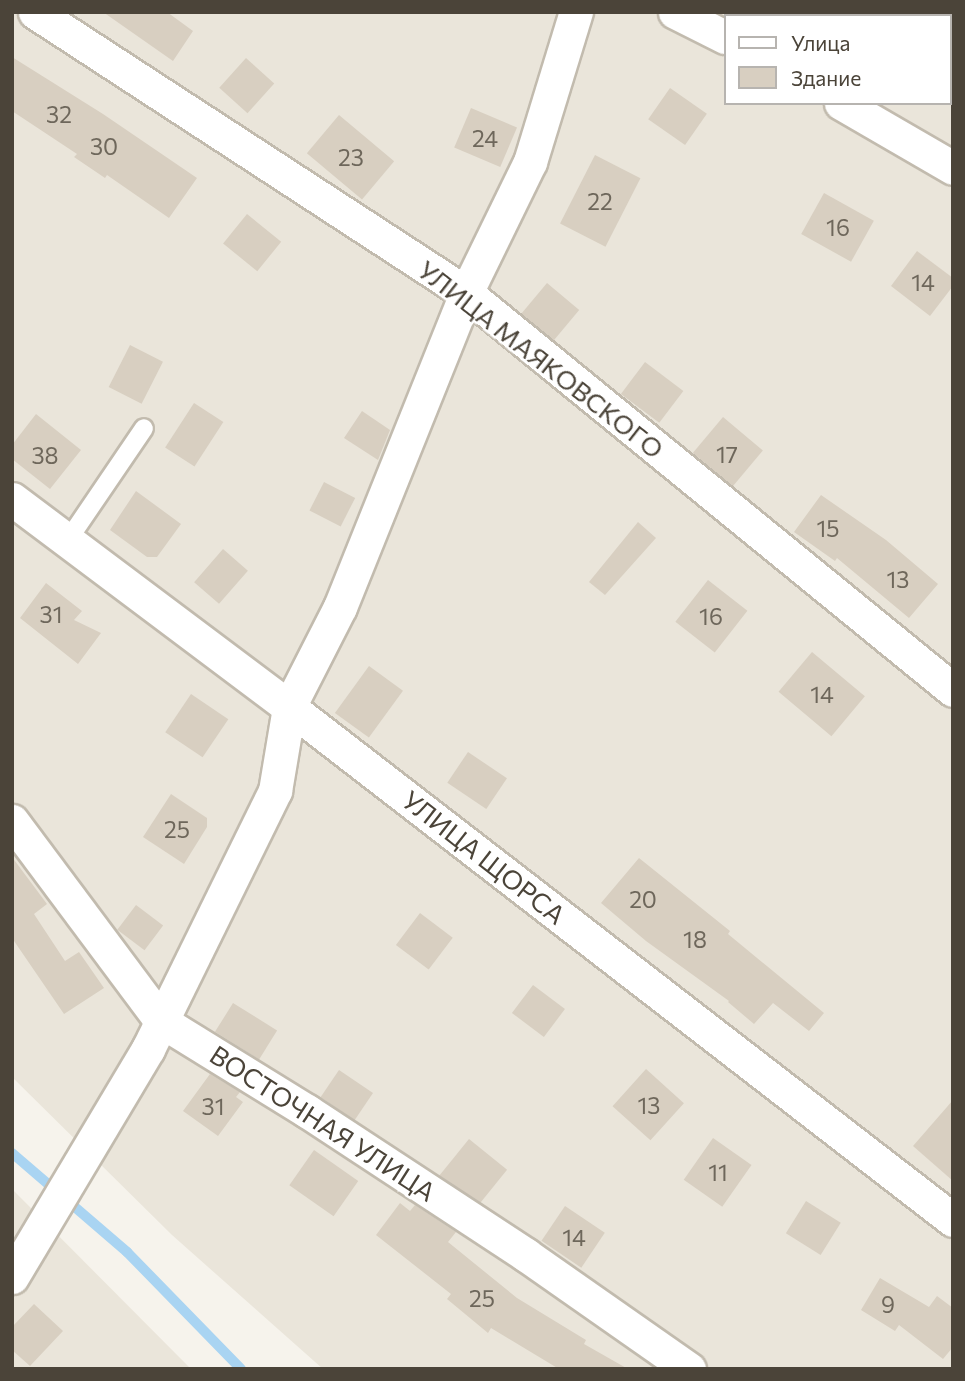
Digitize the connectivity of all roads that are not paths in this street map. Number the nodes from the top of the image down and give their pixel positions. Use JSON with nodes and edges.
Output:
{"nodes":[{"id":1,"x":35,"y":12,"type":"edge"},
{"id":2,"x":576,"y":12,"type":"edge"},
{"id":3,"x":675,"y":12,"type":"edge"},
{"id":4,"x":724,"y":36,"type":"edge"},
{"id":5,"x":844,"y":105,"type":"edge"},
{"id":6,"x":953,"y":168,"type":"edge"},
{"id":7,"x":466,"y":293,"type":"junction"},
{"id":8,"x":144,"y":428,"type":"dead end"},
{"id":9,"x":12,"y":499,"type":"edge"},
{"id":10,"x":68,"y":540,"type":"junction"},
{"id":11,"x":953,"y":690,"type":"edge"},
{"id":12,"x":289,"y":707,"type":"junction"},
{"id":13,"x":12,"y":821,"type":"edge"},
{"id":14,"x":161,"y":1021,"type":"junction"},
{"id":15,"x":953,"y":1220,"type":"edge"},
{"id":16,"x":12,"y":1277,"type":"edge"},
{"id":17,"x":689,"y":1369,"type":"edge"}],
"edges":[{"from":1,"to":7,"type":"street","name":"УЛИЦА МАЯКОВСКОГО"},
{"from":2,"to":7,"type":"street"},
{"from":3,"to":4,"type":"street"},
{"from":5,"to":6,"type":"street"},
{"from":7,"to":11,"type":"street","name":"УЛИЦА МАЯКОВСКОГО"},
{"from":7,"to":12,"type":"street"},
{"from":8,"to":10,"type":"lane"},
{"from":9,"to":10,"type":"street","name":"УЛИЦА ЩОРСА"},
{"from":10,"to":12,"type":"street","name":"УЛИЦА ЩОРСА"},
{"from":12,"to":14,"type":"street"},
{"from":12,"to":15,"type":"street","name":"УЛИЦА ЩОРСА"},
{"from":13,"to":14,"type":"street","name":"ВОСТОЧНАЯ УЛИЦА"},
{"from":14,"to":16,"type":"street"},
{"from":14,"to":17,"type":"street","name":"ВОСТОЧНАЯ УЛИЦА"}]}
